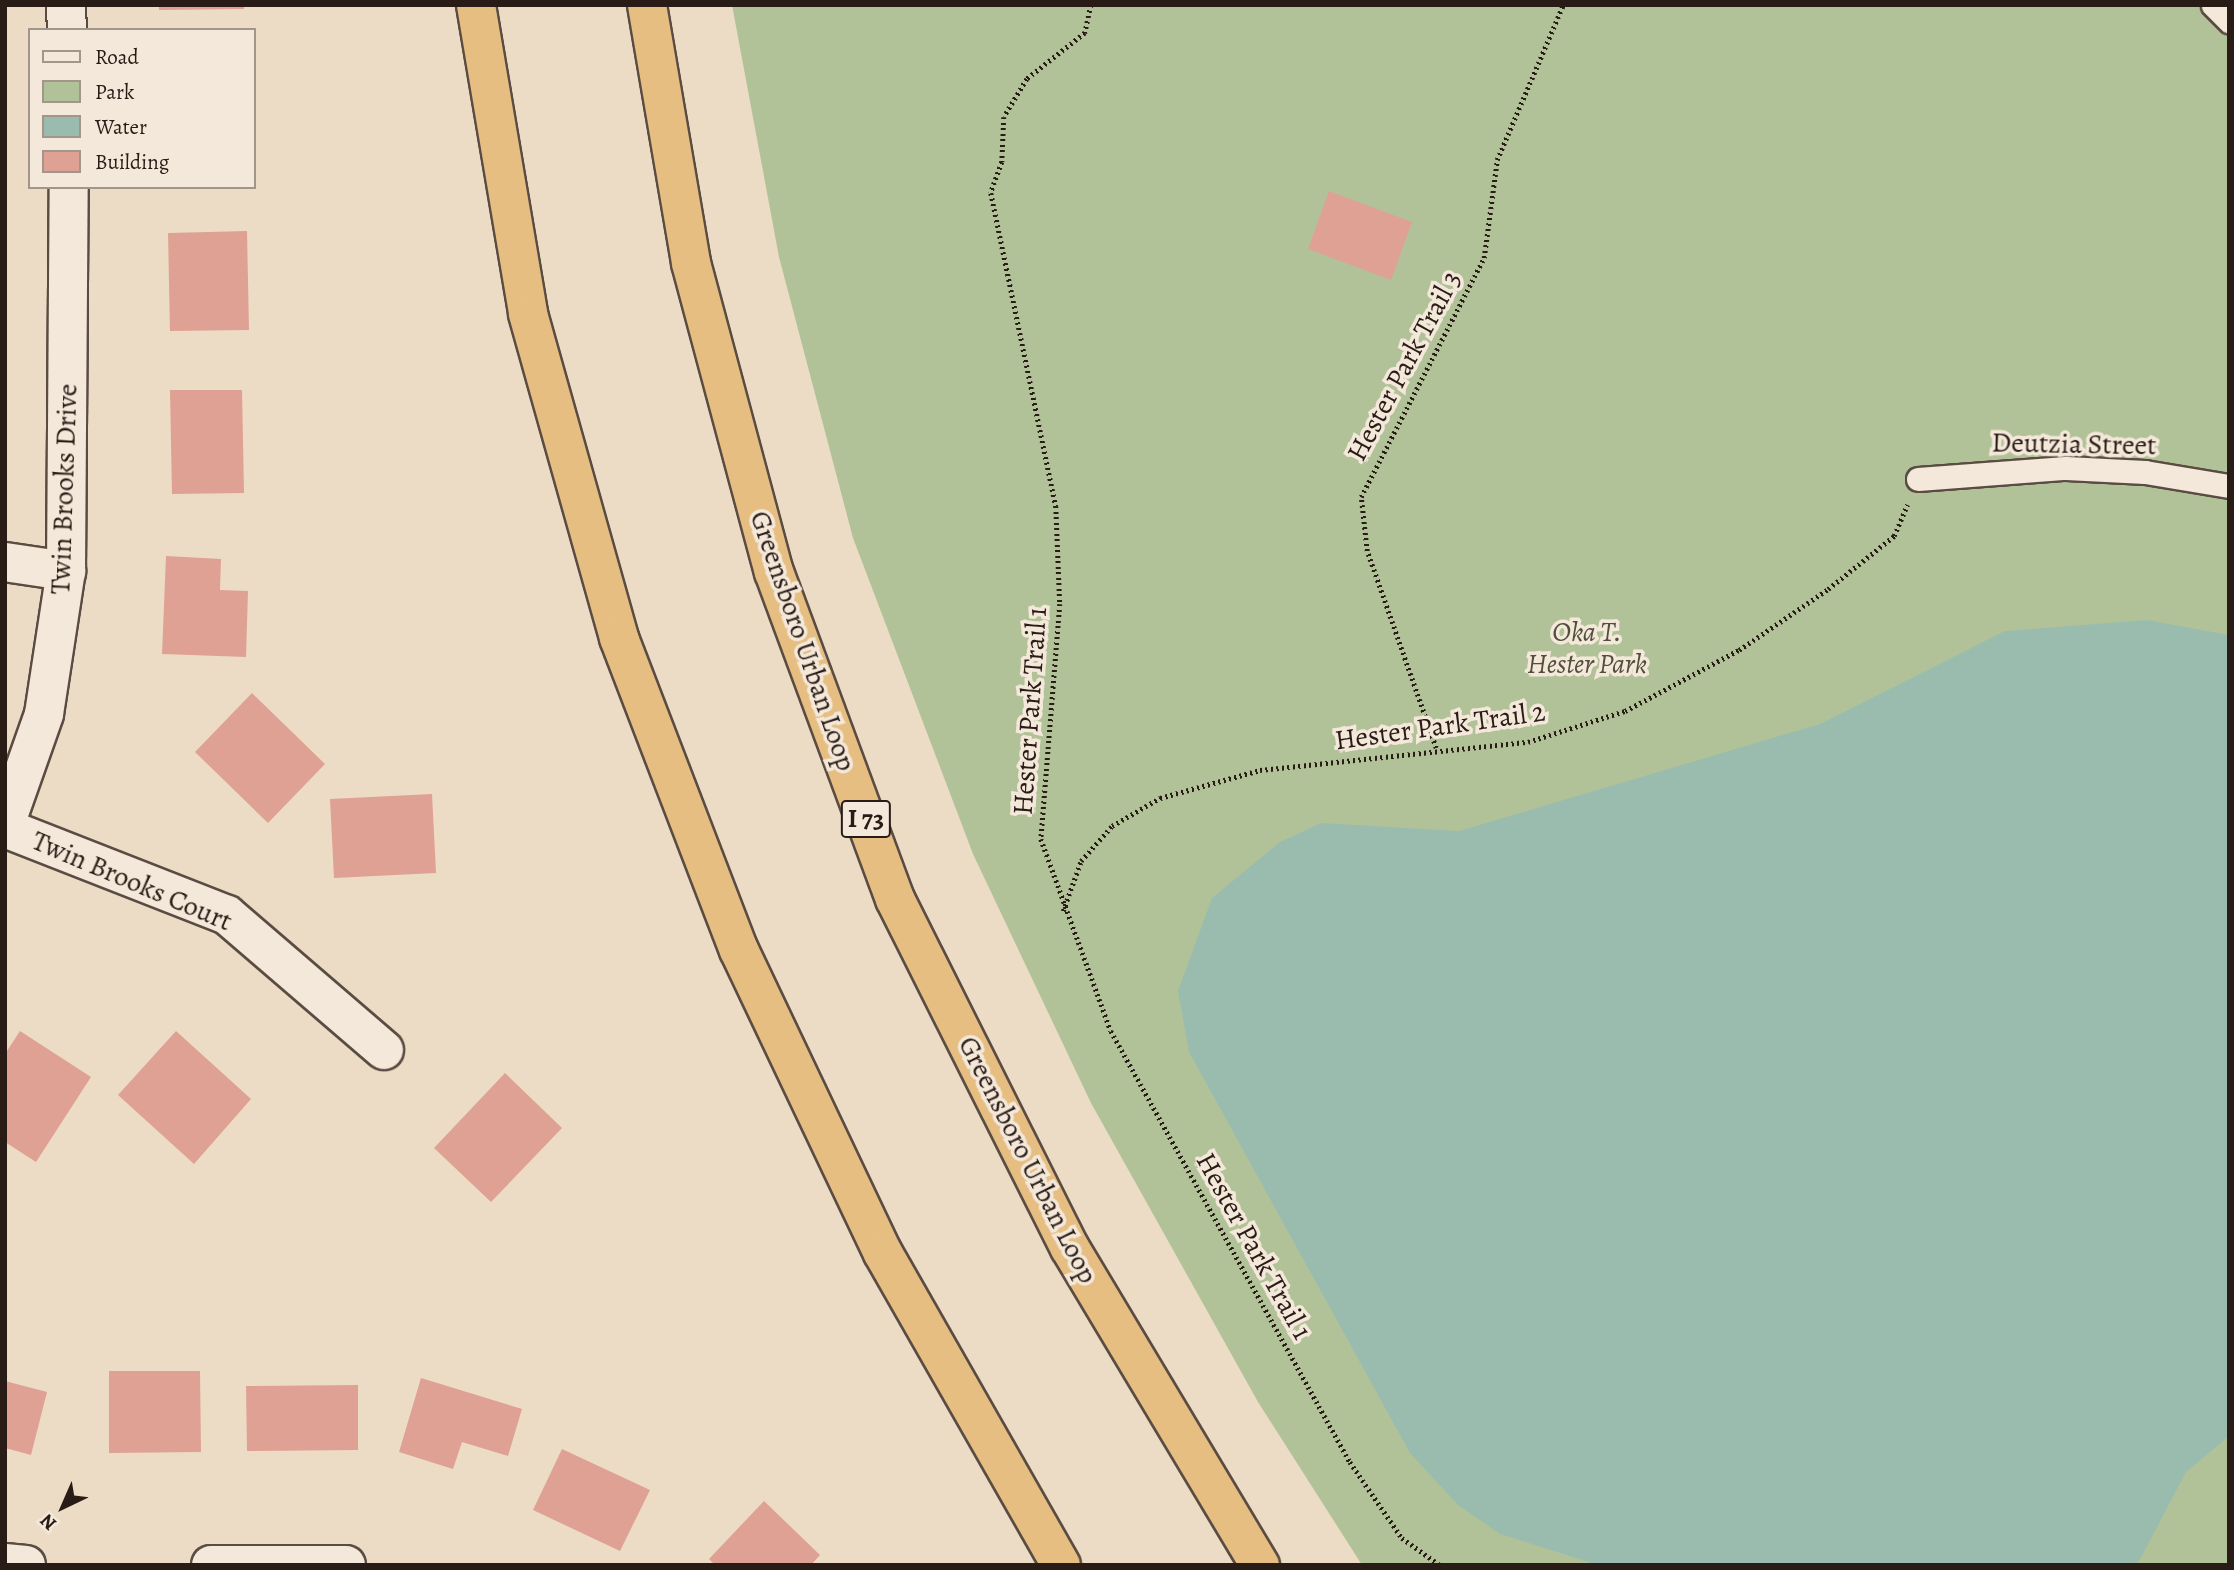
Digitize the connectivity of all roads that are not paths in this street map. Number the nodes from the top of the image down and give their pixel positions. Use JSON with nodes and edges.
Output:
{"nodes":[{"id":1,"x":66,"y":5,"type":"edge"},
{"id":2,"x":477,"y":5,"type":"edge"},
{"id":3,"x":647,"y":5,"type":"edge"},
{"id":4,"x":2213,"y":5,"type":"edge"},
{"id":5,"x":2229,"y":21,"type":"edge"},
{"id":6,"x":67,"y":28,"type":"edge"},
{"id":7,"x":69,"y":189,"type":"edge"},
{"id":8,"x":1917,"y":479,"type":"road end"},
{"id":9,"x":2229,"y":486,"type":"edge"},
{"id":10,"x":5,"y":562,"type":"edge"},
{"id":11,"x":66,"y":571,"type":"junction"},
{"id":12,"x":5,"y":827,"type":"edge"},
{"id":13,"x":384,"y":1050,"type":"dead end"},
{"id":14,"x":5,"y":1563,"type":"edge"},
{"id":15,"x":26,"y":1565,"type":"edge"},
{"id":16,"x":211,"y":1565,"type":"edge"},
{"id":17,"x":346,"y":1565,"type":"edge"},
{"id":18,"x":1061,"y":1565,"type":"edge"},
{"id":19,"x":1260,"y":1565,"type":"edge"}],
"edges":[{"from":1,"to":6,"type":"street"},
{"from":2,"to":18,"type":"highway"},
{"from":3,"to":19,"type":"highway","name":"Greensboro Urban Loop","number":"I 73"},
{"from":4,"to":5,"type":"lane"},
{"from":7,"to":11,"type":"street","name":"Twin Brooks Drive"},
{"from":8,"to":9,"type":"lane","name":"Deutzia Street"},
{"from":10,"to":11,"type":"street"},
{"from":11,"to":12,"type":"street","name":"Twin Brooks Drive"},
{"from":12,"to":13,"type":"street","name":"Twin Brooks Court"},
{"from":14,"to":15,"type":"street"},
{"from":16,"to":17,"type":"street"}]}
